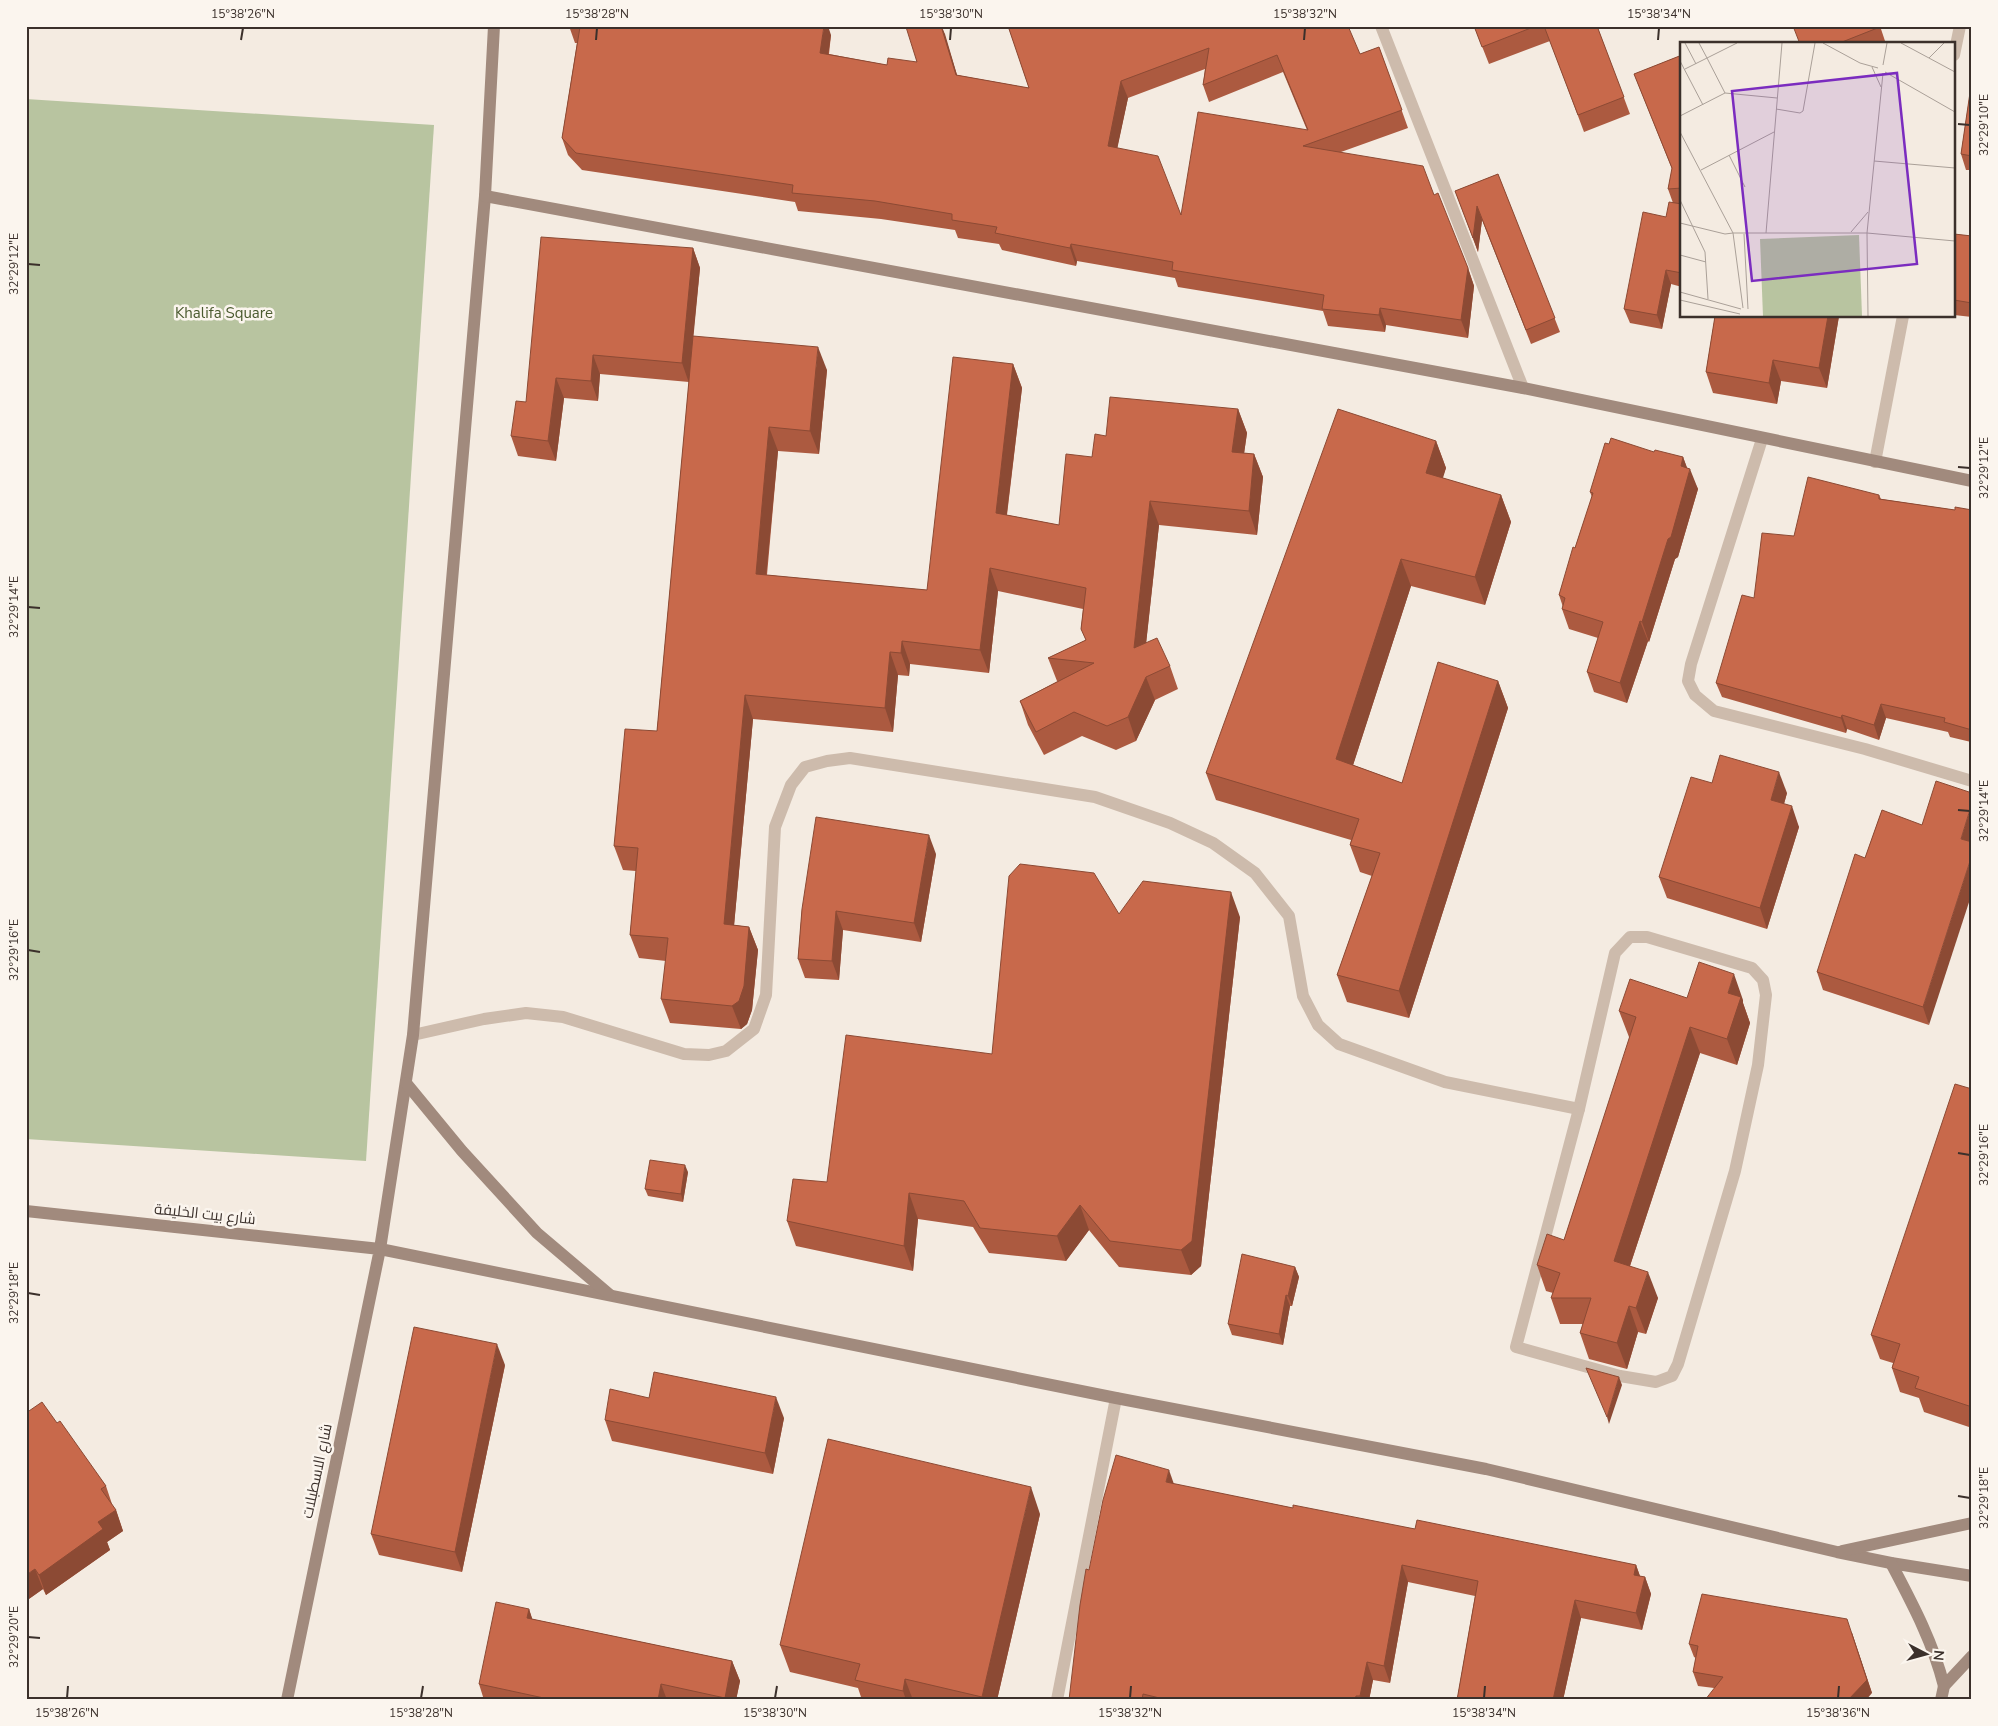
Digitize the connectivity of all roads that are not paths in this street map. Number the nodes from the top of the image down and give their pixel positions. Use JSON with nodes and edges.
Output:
{"nodes":[{"id":1,"x":494,"y":26,"type":"edge"},
{"id":2,"x":1381,"y":26,"type":"edge"},
{"id":3,"x":1960,"y":26,"type":"edge"},
{"id":4,"x":1956,"y":45,"type":"edge"},
{"id":5,"x":486,"y":196,"type":"junction"},
{"id":6,"x":1904,"y":318,"type":"edge"},
{"id":7,"x":1523,"y":388,"type":"junction"},
{"id":8,"x":1762,"y":439,"type":"junction"},
{"id":9,"x":1875,"y":462,"type":"junction"},
{"id":10,"x":1972,"y":481,"type":"edge"},
{"id":11,"x":1972,"y":780,"type":"edge"},
{"id":12,"x":413,"y":1035,"type":"junction"},
{"id":13,"x":406,"y":1083,"type":"junction"},
{"id":14,"x":1579,"y":1109,"type":"junction"},
{"id":15,"x":26,"y":1211,"type":"edge"},
{"id":16,"x":380,"y":1249,"type":"junction"},
{"id":17,"x":611,"y":1296,"type":"junction"},
{"id":18,"x":1116,"y":1398,"type":"junction"},
{"id":19,"x":1972,"y":1523,"type":"edge"},
{"id":20,"x":1837,"y":1552,"type":"junction"},
{"id":21,"x":1891,"y":1563,"type":"junction"},
{"id":22,"x":1972,"y":1576,"type":"edge"},
{"id":23,"x":1972,"y":1656,"type":"edge"},
{"id":24,"x":1944,"y":1686,"type":"junction"},
{"id":25,"x":287,"y":1700,"type":"edge"},
{"id":26,"x":1057,"y":1700,"type":"edge"},
{"id":27,"x":1941,"y":1700,"type":"edge"}],
"edges":[{"from":1,"to":5,"type":"main road","name":"شارع الاسطبلات"},
{"from":2,"to":7,"type":"street"},
{"from":3,"to":4,"type":"street"},
{"from":5,"to":7,"type":"main road"},
{"from":5,"to":12,"type":"main road","name":"شارع الاسطبلات"},
{"from":6,"to":9,"type":"street"},
{"from":7,"to":8,"type":"main road"},
{"from":8,"to":9,"type":"main road"},
{"from":8,"to":11,"type":"street"},
{"from":9,"to":10,"type":"main road"},
{"from":12,"to":13,"type":"main road","name":"شارع الاسطبلات"},
{"from":12,"to":14,"type":"street"},
{"from":13,"to":16,"type":"main road","name":"شارع الاسطبلات"},
{"from":13,"to":17,"type":"main road"},
{"from":14,"to":14,"type":"street"},
{"from":15,"to":16,"type":"main road","name":"شارع بيت الخليفة"},
{"from":16,"to":17,"type":"main road","name":"شارع بيت الخليفة"},
{"from":16,"to":25,"type":"main road","name":"شارع الاسطبلات"},
{"from":17,"to":18,"type":"main road","name":"شارع بيت الخليفة"},
{"from":18,"to":20,"type":"main road","name":"شارع بيت الخليفة"},
{"from":18,"to":26,"type":"street"},
{"from":19,"to":20,"type":"main road"},
{"from":20,"to":21,"type":"main road","name":"شارع بيت الخليفة"},
{"from":21,"to":22,"type":"main road","name":"شارع بيت الخليفة"},
{"from":21,"to":24,"type":"main road"},
{"from":23,"to":24,"type":"main road"},
{"from":24,"to":27,"type":"main road"}]}
